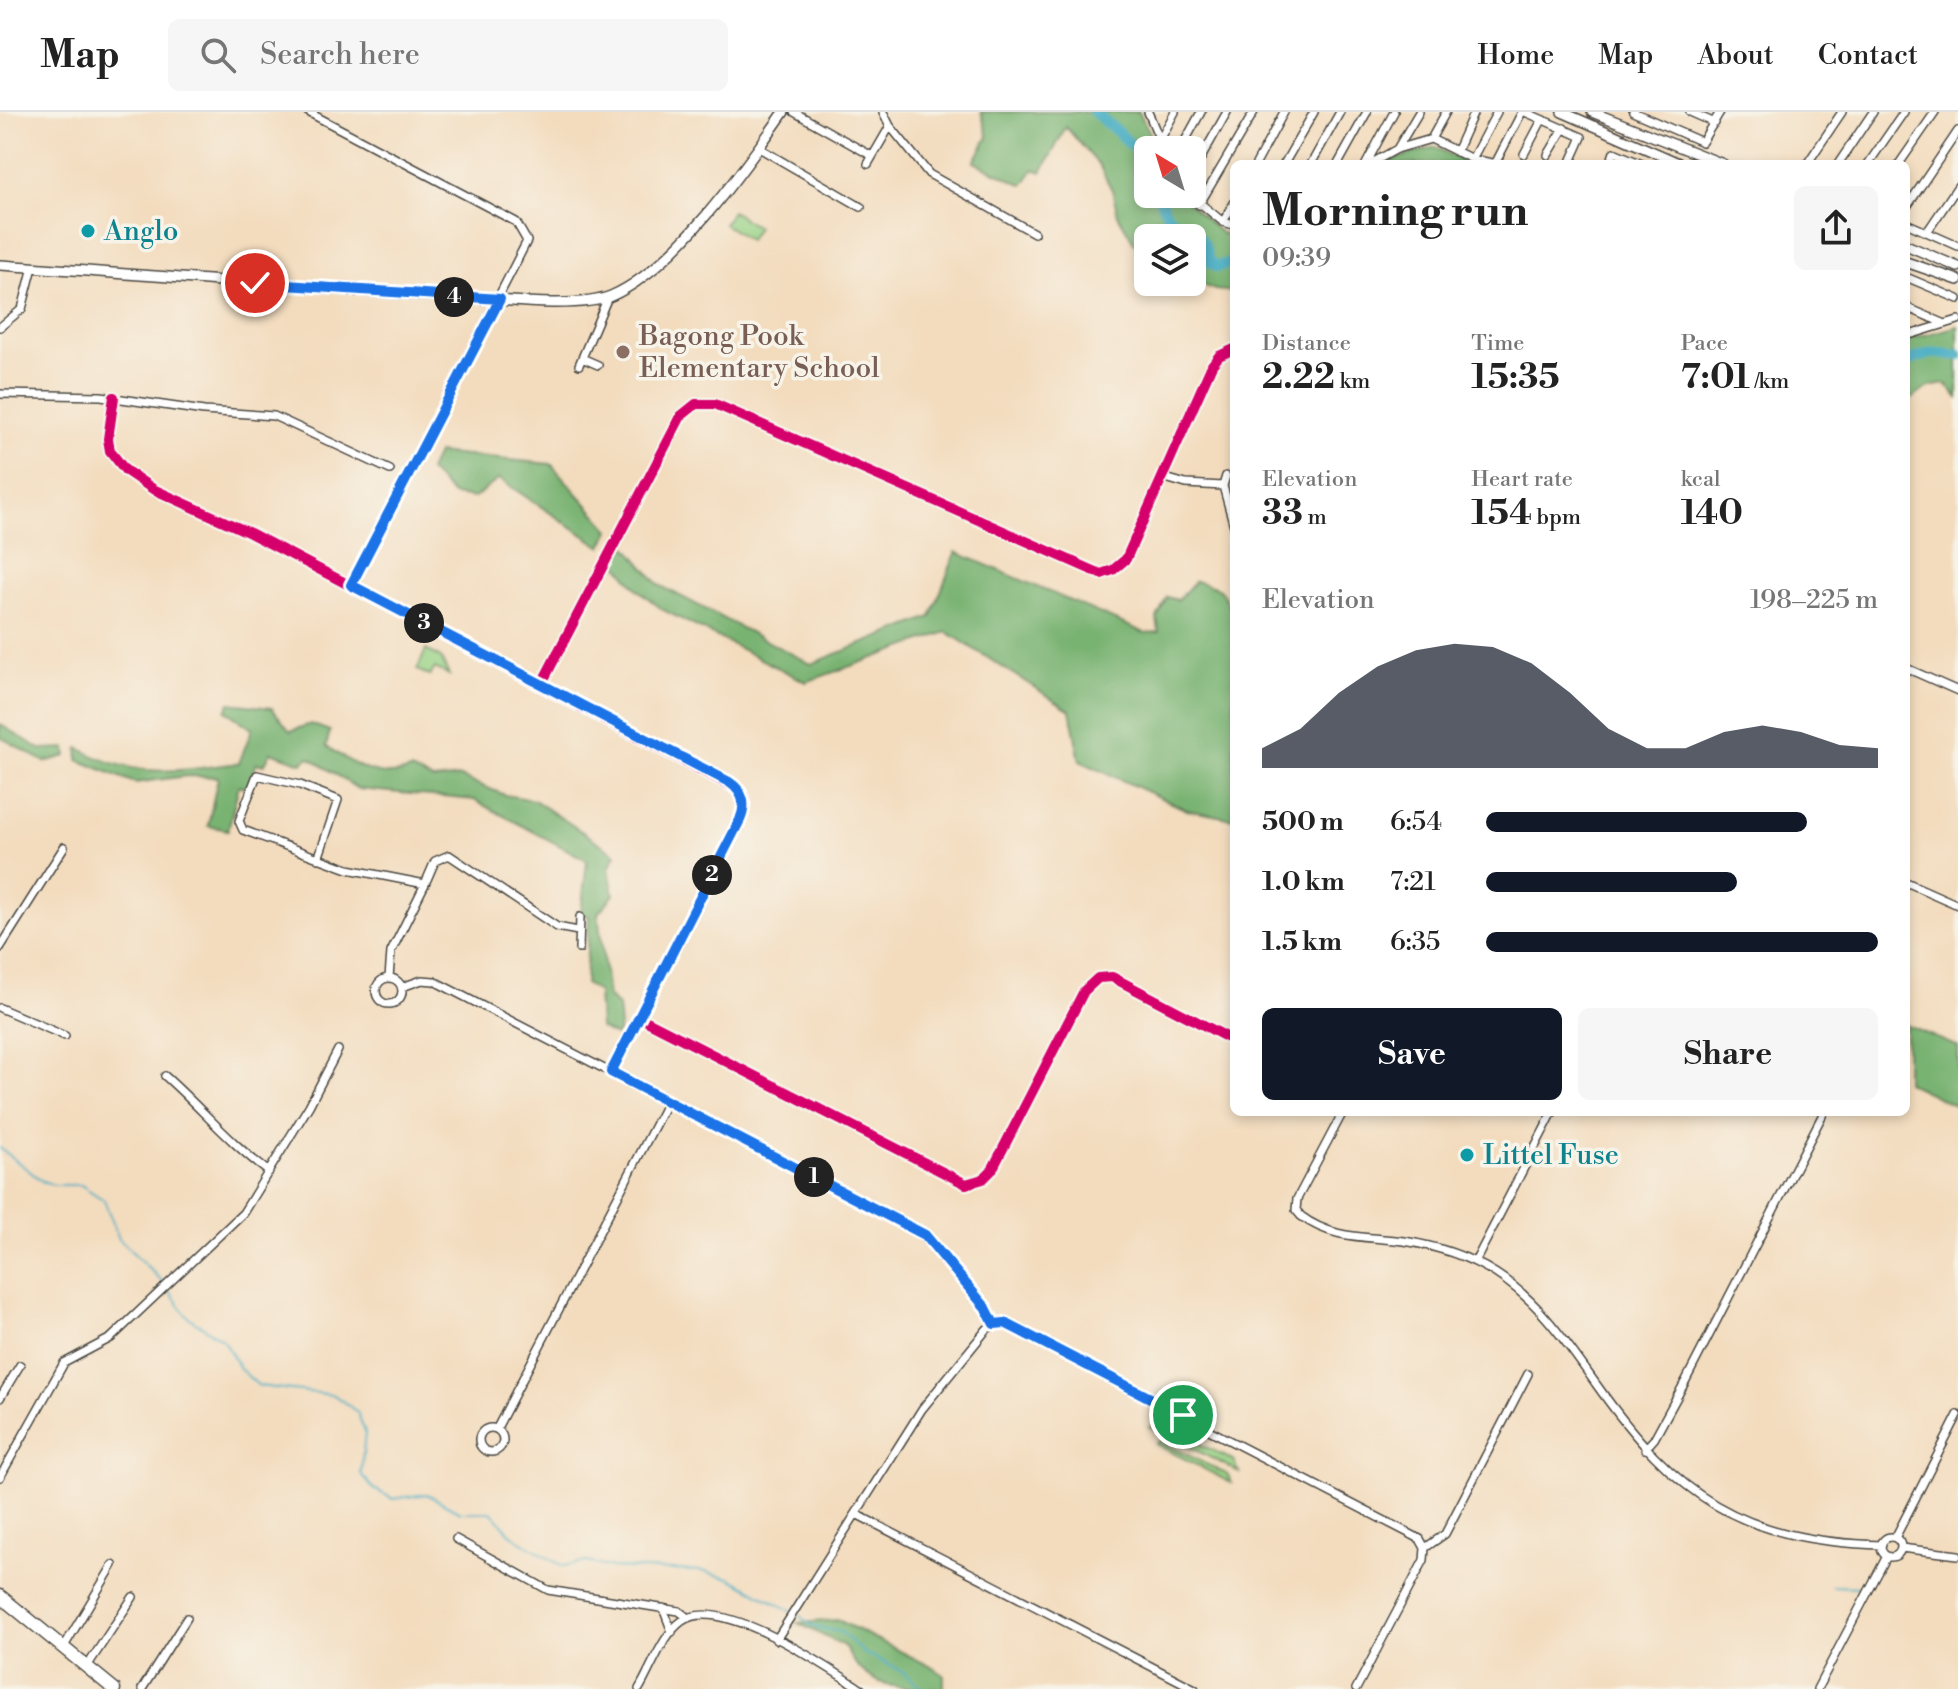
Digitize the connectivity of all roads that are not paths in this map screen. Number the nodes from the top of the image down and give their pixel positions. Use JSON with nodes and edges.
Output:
{"nodes":[{"id":1,"x":308,"y":112,"type":"edge"},
{"id":2,"x":784,"y":112,"type":"edge"},
{"id":3,"x":794,"y":112,"type":"edge"},
{"id":4,"x":883,"y":112,"type":"edge"},
{"id":5,"x":1148,"y":112,"type":"edge"},
{"id":6,"x":1175,"y":112,"type":"edge"},
{"id":7,"x":1201,"y":112,"type":"edge"},
{"id":8,"x":1227,"y":112,"type":"edge"},
{"id":9,"x":1254,"y":112,"type":"edge"},
{"id":10,"x":1284,"y":112,"type":"edge"},
{"id":11,"x":1314,"y":112,"type":"edge"},
{"id":12,"x":1340,"y":112,"type":"edge"},
{"id":13,"x":1367,"y":112,"type":"edge"},
{"id":14,"x":1394,"y":112,"type":"edge"},
{"id":15,"x":1419,"y":112,"type":"edge"},
{"id":16,"x":1446,"y":112,"type":"edge"},
{"id":17,"x":1474,"y":112,"type":"edge"},
{"id":18,"x":1497,"y":112,"type":"edge"},
{"id":19,"x":1524,"y":112,"type":"edge"},
{"id":20,"x":1562,"y":112,"type":"edge"},
{"id":21,"x":1592,"y":112,"type":"edge"},
{"id":22,"x":1633,"y":112,"type":"edge"},
{"id":23,"x":1690,"y":112,"type":"edge"},
{"id":24,"x":1720,"y":112,"type":"edge"},
{"id":25,"x":1842,"y":112,"type":"edge"},
{"id":26,"x":1873,"y":112,"type":"edge"},
{"id":27,"x":1904,"y":112,"type":"edge"},
{"id":28,"x":1935,"y":112,"type":"edge"},
{"id":29,"x":1542,"y":120,"type":"junction"},
{"id":30,"x":1715,"y":123,"type":"junction"},
{"id":31,"x":890,"y":126,"type":"junction"},
{"id":32,"x":1564,"y":128,"type":"junction"},
{"id":33,"x":1958,"y":131,"type":"edge"},
{"id":34,"x":1158,"y":136,"type":"edge"},
{"id":35,"x":1162,"y":136,"type":"edge"},
{"id":36,"x":1188,"y":136,"type":"edge"},
{"id":37,"x":1431,"y":139,"type":"junction"},
{"id":38,"x":759,"y":148,"type":"junction"},
{"id":39,"x":1206,"y":149,"type":"edge"},
{"id":40,"x":1397,"y":149,"type":"junction"},
{"id":41,"x":1456,"y":152,"type":"junction"},
{"id":42,"x":1524,"y":154,"type":"dead end"},
{"id":43,"x":1548,"y":155,"type":"dead end"},
{"id":44,"x":872,"y":156,"type":"junction"},
{"id":45,"x":1472,"y":159,"type":"junction"},
{"id":46,"x":1258,"y":160,"type":"edge"},
{"id":47,"x":1286,"y":160,"type":"edge"},
{"id":48,"x":1313,"y":160,"type":"edge"},
{"id":49,"x":1340,"y":160,"type":"edge"},
{"id":50,"x":1370,"y":160,"type":"edge"},
{"id":51,"x":1376,"y":160,"type":"edge"},
{"id":52,"x":1477,"y":160,"type":"edge"},
{"id":53,"x":1498,"y":160,"type":"edge"},
{"id":54,"x":1572,"y":160,"type":"edge"},
{"id":55,"x":1611,"y":160,"type":"edge"},
{"id":56,"x":1630,"y":160,"type":"edge"},
{"id":57,"x":1672,"y":160,"type":"edge"},
{"id":58,"x":1713,"y":160,"type":"edge"},
{"id":59,"x":1810,"y":160,"type":"edge"},
{"id":60,"x":1841,"y":160,"type":"edge"},
{"id":61,"x":1871,"y":160,"type":"edge"},
{"id":62,"x":1902,"y":160,"type":"edge"},
{"id":63,"x":868,"y":164,"type":"dead end"},
{"id":64,"x":1958,"y":186,"type":"edge"},
{"id":65,"x":1206,"y":193,"type":"edge"},
{"id":66,"x":1910,"y":202,"type":"edge"},
{"id":67,"x":861,"y":207,"type":"dead end"},
{"id":68,"x":1203,"y":208,"type":"edge"},
{"id":69,"x":1230,"y":210,"type":"edge"},
{"id":70,"x":1223,"y":222,"type":"junction"},
{"id":71,"x":1230,"y":224,"type":"edge"},
{"id":72,"x":1910,"y":225,"type":"edge"},
{"id":73,"x":1927,"y":232,"type":"junction"},
{"id":74,"x":1958,"y":232,"type":"edge"},
{"id":75,"x":1034,"y":233,"type":"dead end"},
{"id":76,"x":1955,"y":244,"type":"edge"},
{"id":77,"x":1910,"y":247,"type":"edge"},
{"id":78,"x":1910,"y":263,"type":"edge"},
{"id":79,"x":0,"y":265,"type":"edge"},
{"id":80,"x":33,"y":267,"type":"junction"},
{"id":81,"x":1958,"y":267,"type":"edge"},
{"id":82,"x":1910,"y":279,"type":"edge"},
{"id":83,"x":1958,"y":280,"type":"edge"},
{"id":84,"x":608,"y":297,"type":"junction"},
{"id":85,"x":500,"y":299,"type":"junction"},
{"id":86,"x":1958,"y":299,"type":"edge"},
{"id":87,"x":1910,"y":309,"type":"edge"},
{"id":88,"x":1956,"y":320,"type":"edge"},
{"id":89,"x":1943,"y":323,"type":"junction"},
{"id":90,"x":0,"y":327,"type":"edge"},
{"id":91,"x":1910,"y":333,"type":"edge"},
{"id":92,"x":1230,"y":351,"type":"edge"},
{"id":93,"x":598,"y":365,"type":"dead end"},
{"id":94,"x":0,"y":394,"type":"edge"},
{"id":95,"x":114,"y":397,"type":"junction"},
{"id":96,"x":390,"y":470,"type":"dead end"},
{"id":97,"x":1226,"y":476,"type":"dead end"},
{"id":98,"x":1162,"y":477,"type":"junction"},
{"id":99,"x":1223,"y":486,"type":"junction"},
{"id":100,"x":1230,"y":511,"type":"edge"},
{"id":101,"x":351,"y":585,"type":"junction"},
{"id":102,"x":1910,"y":670,"type":"edge"},
{"id":103,"x":541,"y":685,"type":"junction"},
{"id":104,"x":1958,"y":691,"type":"edge"},
{"id":105,"x":64,"y":847,"type":"dead end"},
{"id":106,"x":318,"y":859,"type":"junction"},
{"id":107,"x":425,"y":884,"type":"junction"},
{"id":108,"x":1910,"y":884,"type":"edge"},
{"id":109,"x":1958,"y":905,"type":"edge"},
{"id":110,"x":580,"y":917,"type":"dead end"},
{"id":111,"x":578,"y":931,"type":"junction"},
{"id":112,"x":0,"y":948,"type":"edge"},
{"id":113,"x":579,"y":949,"type":"dead end"},
{"id":114,"x":389,"y":978,"type":"junction"},
{"id":115,"x":402,"y":987,"type":"junction"},
{"id":116,"x":0,"y":1008,"type":"edge"},
{"id":117,"x":639,"y":1017,"type":"junction"},
{"id":118,"x":65,"y":1036,"type":"dead end"},
{"id":119,"x":1230,"y":1039,"type":"edge"},
{"id":120,"x":338,"y":1050,"type":"dead end"},
{"id":121,"x":611,"y":1072,"type":"junction"},
{"id":122,"x":165,"y":1076,"type":"dead end"},
{"id":123,"x":667,"y":1102,"type":"junction"},
{"id":124,"x":1341,"y":1116,"type":"edge"},
{"id":125,"x":1551,"y":1116,"type":"edge"},
{"id":126,"x":1822,"y":1116,"type":"edge"},
{"id":127,"x":269,"y":1172,"type":"junction"},
{"id":128,"x":1475,"y":1262,"type":"junction"},
{"id":129,"x":994,"y":1324,"type":"junction"},
{"id":130,"x":20,"y":1365,"type":"dead end"},
{"id":131,"x":0,"y":1374,"type":"edge"},
{"id":132,"x":1528,"y":1374,"type":"dead end"},
{"id":133,"x":10,"y":1382,"type":"junction"},
{"id":134,"x":0,"y":1398,"type":"edge"},
{"id":135,"x":1958,"y":1415,"type":"edge"},
{"id":136,"x":497,"y":1428,"type":"dead end"},
{"id":137,"x":1645,"y":1449,"type":"junction"},
{"id":138,"x":0,"y":1477,"type":"edge"},
{"id":139,"x":856,"y":1514,"type":"junction"},
{"id":140,"x":1895,"y":1538,"type":"junction"},
{"id":141,"x":456,"y":1539,"type":"dead end"},
{"id":142,"x":1882,"y":1545,"type":"junction"},
{"id":143,"x":1425,"y":1548,"type":"junction"},
{"id":144,"x":1901,"y":1548,"type":"junction"},
{"id":145,"x":1958,"y":1555,"type":"edge"},
{"id":146,"x":1887,"y":1556,"type":"junction"},
{"id":147,"x":113,"y":1565,"type":"dead end"},
{"id":148,"x":0,"y":1596,"type":"edge"},
{"id":149,"x":133,"y":1597,"type":"dead end"},
{"id":150,"x":663,"y":1608,"type":"junction"},
{"id":151,"x":187,"y":1618,"type":"dead end"},
{"id":152,"x":688,"y":1618,"type":"junction"},
{"id":153,"x":672,"y":1632,"type":"junction"},
{"id":154,"x":776,"y":1640,"type":"junction"},
{"id":155,"x":65,"y":1645,"type":"junction"},
{"id":156,"x":88,"y":1665,"type":"junction"},
{"id":157,"x":114,"y":1689,"type":"edge"},
{"id":158,"x":142,"y":1689,"type":"edge"},
{"id":159,"x":639,"y":1689,"type":"edge"},
{"id":160,"x":861,"y":1689,"type":"edge"},
{"id":161,"x":1195,"y":1689,"type":"edge"},
{"id":162,"x":1356,"y":1689,"type":"edge"},
{"id":163,"x":1817,"y":1689,"type":"edge"}],
"edges":[{"from":1,"to":85,"type":"street"},
{"from":2,"to":38,"type":"street"},
{"from":3,"to":44,"type":"street"},
{"from":4,"to":31,"type":"street"},
{"from":5,"to":34,"type":"street"},
{"from":6,"to":35,"type":"street"},
{"from":7,"to":36,"type":"street"},
{"from":8,"to":39,"type":"street"},
{"from":9,"to":65,"type":"street"},
{"from":10,"to":46,"type":"street"},
{"from":11,"to":47,"type":"street"},
{"from":12,"to":48,"type":"street"},
{"from":13,"to":49,"type":"street"},
{"from":14,"to":50,"type":"street"},
{"from":15,"to":40,"type":"street"},
{"from":16,"to":37,"type":"street"},
{"from":17,"to":41,"type":"street"},
{"from":18,"to":45,"type":"street"},
{"from":19,"to":29,"type":"street"},
{"from":19,"to":53,"type":"street"},
{"from":20,"to":57,"type":"street"},
{"from":21,"to":58,"type":"street"},
{"from":22,"to":30,"type":"street"},
{"from":23,"to":30,"type":"street"},
{"from":24,"to":30,"type":"street"},
{"from":25,"to":59,"type":"street"},
{"from":26,"to":60,"type":"street"},
{"from":27,"to":61,"type":"street"},
{"from":28,"to":62,"type":"street"},
{"from":29,"to":32,"type":"street"},
{"from":29,"to":42,"type":"street"},
{"from":31,"to":44,"type":"street"},
{"from":31,"to":75,"type":"street"},
{"from":32,"to":43,"type":"street"},
{"from":32,"to":54,"type":"street"},
{"from":33,"to":66,"type":"street"},
{"from":37,"to":40,"type":"street"},
{"from":37,"to":41,"type":"street"},
{"from":38,"to":67,"type":"street"},
{"from":38,"to":84,"type":"street"},
{"from":40,"to":51,"type":"street"},
{"from":41,"to":45,"type":"street"},
{"from":44,"to":63,"type":"street"},
{"from":45,"to":52,"type":"street"},
{"from":55,"to":56,"type":"street"},
{"from":64,"to":73,"type":"street"},
{"from":68,"to":70,"type":"street"},
{"from":69,"to":70,"type":"street"},
{"from":70,"to":71,"type":"street"},
{"from":72,"to":73,"type":"street"},
{"from":73,"to":76,"type":"street"},
{"from":74,"to":76,"type":"street"},
{"from":77,"to":81,"type":"street"},
{"from":78,"to":83,"type":"street"},
{"from":79,"to":80,"type":"street"},
{"from":80,"to":85,"type":"street"},
{"from":80,"to":90,"type":"street"},
{"from":82,"to":86,"type":"street"},
{"from":84,"to":85,"type":"street"},
{"from":84,"to":93,"type":"street"},
{"from":85,"to":101,"type":"street"},
{"from":86,"to":88,"type":"street"},
{"from":87,"to":89,"type":"street"},
{"from":88,"to":89,"type":"street"},
{"from":89,"to":91,"type":"street"},
{"from":92,"to":98,"type":"street"},
{"from":94,"to":95,"type":"street"},
{"from":95,"to":96,"type":"street"},
{"from":95,"to":101,"type":"street"},
{"from":97,"to":99,"type":"street"},
{"from":98,"to":99,"type":"street"},
{"from":98,"to":103,"type":"street"},
{"from":99,"to":100,"type":"street"},
{"from":101,"to":103,"type":"street"},
{"from":102,"to":104,"type":"street"},
{"from":103,"to":117,"type":"street"},
{"from":105,"to":112,"type":"street"},
{"from":106,"to":106,"type":"street"},
{"from":106,"to":107,"type":"street"},
{"from":107,"to":111,"type":"street"},
{"from":107,"to":114,"type":"street"},
{"from":108,"to":109,"type":"street"},
{"from":110,"to":111,"type":"street"},
{"from":111,"to":113,"type":"street"},
{"from":114,"to":115,"type":"street"},
{"from":114,"to":115,"type":"street"},
{"from":115,"to":121,"type":"street"},
{"from":116,"to":118,"type":"street"},
{"from":117,"to":119,"type":"street"},
{"from":117,"to":121,"type":"street"},
{"from":120,"to":127,"type":"street"},
{"from":121,"to":123,"type":"street"},
{"from":122,"to":127,"type":"street"},
{"from":123,"to":129,"type":"street"},
{"from":123,"to":136,"type":"street"},
{"from":124,"to":128,"type":"street"},
{"from":125,"to":128,"type":"street"},
{"from":126,"to":137,"type":"street"},
{"from":127,"to":138,"type":"street"},
{"from":128,"to":137,"type":"street"},
{"from":129,"to":139,"type":"street"},
{"from":129,"to":143,"type":"street"},
{"from":130,"to":133,"type":"street"},
{"from":131,"to":133,"type":"street"},
{"from":132,"to":143,"type":"street"},
{"from":133,"to":134,"type":"street"},
{"from":135,"to":140,"type":"street"},
{"from":137,"to":142,"type":"street"},
{"from":139,"to":154,"type":"street"},
{"from":139,"to":161,"type":"street"},
{"from":140,"to":142,"type":"street"},
{"from":140,"to":144,"type":"street"},
{"from":141,"to":150,"type":"street"},
{"from":142,"to":146,"type":"street"},
{"from":143,"to":162,"type":"street"},
{"from":144,"to":145,"type":"street"},
{"from":144,"to":146,"type":"street"},
{"from":146,"to":163,"type":"street"},
{"from":147,"to":155,"type":"street"},
{"from":148,"to":155,"type":"highway"},
{"from":149,"to":156,"type":"street"},
{"from":150,"to":152,"type":"street"},
{"from":150,"to":153,"type":"street"},
{"from":151,"to":158,"type":"street"},
{"from":152,"to":153,"type":"street"},
{"from":152,"to":154,"type":"street"},
{"from":153,"to":159,"type":"street"},
{"from":154,"to":160,"type":"street"},
{"from":155,"to":156,"type":"highway"},
{"from":156,"to":157,"type":"highway"}]}
